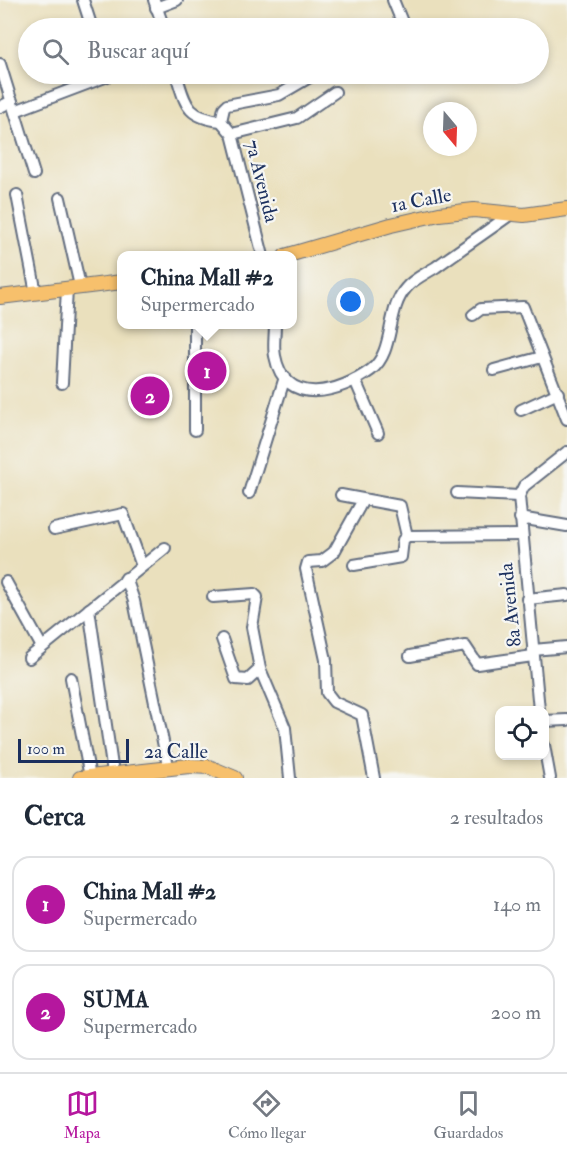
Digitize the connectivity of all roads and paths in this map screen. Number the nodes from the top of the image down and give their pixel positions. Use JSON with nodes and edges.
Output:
{"nodes":[{"id":1,"x":83,"y":0,"type":"edge"},
{"id":2,"x":177,"y":0,"type":"edge"},
{"id":3,"x":393,"y":0,"type":"edge"},
{"id":4,"x":155,"y":4,"type":"edge"},
{"id":5,"x":89,"y":18,"type":"edge"},
{"id":6,"x":400,"y":18,"type":"edge"},
{"id":7,"x":0,"y":64,"type":"edge"},
{"id":8,"x":82,"y":84,"type":"edge"},
{"id":9,"x":180,"y":84,"type":"edge"},
{"id":10,"x":298,"y":84,"type":"edge"},
{"id":11,"x":336,"y":92,"type":"dead end"},
{"id":12,"x":14,"y":106,"type":"junction"},
{"id":13,"x":0,"y":107,"type":"edge"},
{"id":14,"x":221,"y":122,"type":"junction"},
{"id":15,"x":232,"y":134,"type":"junction"},
{"id":16,"x":34,"y":174,"type":"dead end"},
{"id":17,"x":17,"y":195,"type":"dead end"},
{"id":18,"x":60,"y":198,"type":"dead end"},
{"id":19,"x":567,"y":209,"type":"edge"},
{"id":20,"x":511,"y":214,"type":"junction"},
{"id":21,"x":262,"y":251,"type":"edge"},
{"id":22,"x":297,"y":252,"type":"edge"},
{"id":23,"x":117,"y":283,"type":"edge"},
{"id":24,"x":74,"y":288,"type":"junction"},
{"id":25,"x":36,"y":292,"type":"junction"},
{"id":26,"x":0,"y":297,"type":"edge"},
{"id":27,"x":473,"y":315,"type":"dead end"},
{"id":28,"x":195,"y":329,"type":"edge"},
{"id":29,"x":275,"y":329,"type":"edge"},
{"id":30,"x":542,"y":357,"type":"junction"},
{"id":31,"x":494,"y":370,"type":"dead end"},
{"id":32,"x":285,"y":377,"type":"junction"},
{"id":33,"x":355,"y":380,"type":"junction"},
{"id":34,"x":62,"y":382,"type":"dead end"},
{"id":35,"x":558,"y":393,"type":"junction"},
{"id":36,"x":520,"y":410,"type":"dead end"},
{"id":37,"x":567,"y":419,"type":"edge"},
{"id":38,"x":195,"y":430,"type":"dead end"},
{"id":39,"x":378,"y":433,"type":"dead end"},
{"id":40,"x":567,"y":452,"type":"edge"},
{"id":41,"x":249,"y":493,"type":"dead end"},
{"id":42,"x":457,"y":493,"type":"dead end"},
{"id":43,"x":341,"y":495,"type":"dead end"},
{"id":44,"x":519,"y":496,"type":"junction"},
{"id":45,"x":363,"y":500,"type":"junction"},
{"id":46,"x":520,"y":519,"type":"junction"},
{"id":47,"x":567,"y":526,"type":"edge"},
{"id":48,"x":54,"y":529,"type":"dead end"},
{"id":49,"x":522,"y":535,"type":"junction"},
{"id":50,"x":407,"y":536,"type":"junction"},
{"id":51,"x":165,"y":548,"type":"dead end"},
{"id":52,"x":354,"y":565,"type":"dead end"},
{"id":53,"x":142,"y":566,"type":"junction"},
{"id":54,"x":126,"y":578,"type":"junction"},
{"id":55,"x":6,"y":582,"type":"dead end"},
{"id":56,"x":567,"y":595,"type":"edge"},
{"id":57,"x":213,"y":597,"type":"dead end"},
{"id":58,"x":527,"y":598,"type":"junction"},
{"id":59,"x":89,"y":609,"type":"junction"},
{"id":60,"x":222,"y":639,"type":"dead end"},
{"id":61,"x":42,"y":647,"type":"junction"},
{"id":62,"x":567,"y":647,"type":"edge"},
{"id":63,"x":533,"y":653,"type":"junction"},
{"id":64,"x":410,"y":656,"type":"dead end"},
{"id":65,"x":29,"y":658,"type":"dead end"},
{"id":66,"x":260,"y":669,"type":"junction"},
{"id":67,"x":71,"y":678,"type":"dead end"},
{"id":68,"x":538,"y":706,"type":"edge"},
{"id":69,"x":567,"y":720,"type":"edge"},
{"id":70,"x":549,"y":721,"type":"edge"},
{"id":71,"x":547,"y":760,"type":"edge"},
{"id":72,"x":168,"y":766,"type":"junction"},
{"id":73,"x":208,"y":772,"type":"edge"},
{"id":74,"x":113,"y":773,"type":"junction"},
{"id":75,"x":129,"y":775,"type":"edge"},
{"id":76,"x":85,"y":777,"type":"edge"},
{"id":77,"x":235,"y":778,"type":"edge"},
{"id":78,"x":290,"y":778,"type":"edge"},
{"id":79,"x":374,"y":778,"type":"edge"},
{"id":80,"x":550,"y":778,"type":"edge"}],
"edges":[{"from":1,"to":5,"type":"street"},
{"from":2,"to":4,"type":"street"},
{"from":3,"to":6,"type":"street"},
{"from":7,"to":12,"type":"street"},
{"from":8,"to":12,"type":"street"},
{"from":9,"to":14,"type":"street","name":"7a Avenida"},
{"from":10,"to":14,"type":"street"},
{"from":11,"to":15,"type":"street"},
{"from":12,"to":13,"type":"street"},
{"from":12,"to":16,"type":"street"},
{"from":14,"to":15,"type":"street","name":"7a Avenida"},
{"from":15,"to":21,"type":"street","name":"7a Avenida"},
{"from":17,"to":25,"type":"street"},
{"from":18,"to":24,"type":"street"},
{"from":19,"to":20,"type":"main road","name":"1a Calle"},
{"from":20,"to":22,"type":"main road","name":"1a Calle"},
{"from":20,"to":33,"type":"street"},
{"from":23,"to":24,"type":"main road"},
{"from":24,"to":25,"type":"main road"},
{"from":24,"to":34,"type":"street"},
{"from":25,"to":26,"type":"main road"},
{"from":27,"to":30,"type":"street"},
{"from":28,"to":38,"type":"street"},
{"from":29,"to":32,"type":"street"},
{"from":30,"to":31,"type":"street"},
{"from":30,"to":35,"type":"street"},
{"from":32,"to":33,"type":"street"},
{"from":32,"to":41,"type":"street"},
{"from":33,"to":39,"type":"street"},
{"from":35,"to":36,"type":"street"},
{"from":35,"to":37,"type":"street"},
{"from":40,"to":44,"type":"street"},
{"from":42,"to":44,"type":"street"},
{"from":43,"to":45,"type":"street"},
{"from":44,"to":46,"type":"street","name":"8a Avenida"},
{"from":45,"to":50,"type":"street"},
{"from":45,"to":79,"type":"street"},
{"from":46,"to":47,"type":"street"},
{"from":46,"to":49,"type":"street","name":"8a Avenida"},
{"from":48,"to":53,"type":"street"},
{"from":49,"to":50,"type":"street"},
{"from":49,"to":58,"type":"street","name":"8a Avenida"},
{"from":50,"to":52,"type":"street"},
{"from":51,"to":53,"type":"street"},
{"from":53,"to":54,"type":"street"},
{"from":54,"to":59,"type":"street"},
{"from":54,"to":72,"type":"street"},
{"from":55,"to":61,"type":"street"},
{"from":56,"to":58,"type":"street"},
{"from":57,"to":66,"type":"street"},
{"from":58,"to":63,"type":"street","name":"8a Avenida"},
{"from":59,"to":61,"type":"street"},
{"from":59,"to":74,"type":"street"},
{"from":60,"to":66,"type":"street"},
{"from":61,"to":65,"type":"street"},
{"from":62,"to":63,"type":"street"},
{"from":63,"to":64,"type":"street"},
{"from":63,"to":68,"type":"street","name":"8a Avenida"},
{"from":66,"to":78,"type":"street"},
{"from":67,"to":76,"type":"street"},
{"from":69,"to":70,"type":"street"},
{"from":71,"to":80,"type":"street"},
{"from":72,"to":73,"type":"main road","name":"2a Calle"},
{"from":72,"to":75,"type":"main road","name":"2a Calle"},
{"from":73,"to":77,"type":"main road","name":"2a Calle"},
{"from":74,"to":75,"type":"main road","name":"2a Calle"},
{"from":74,"to":76,"type":"main road","name":"2a Calle"}]}
